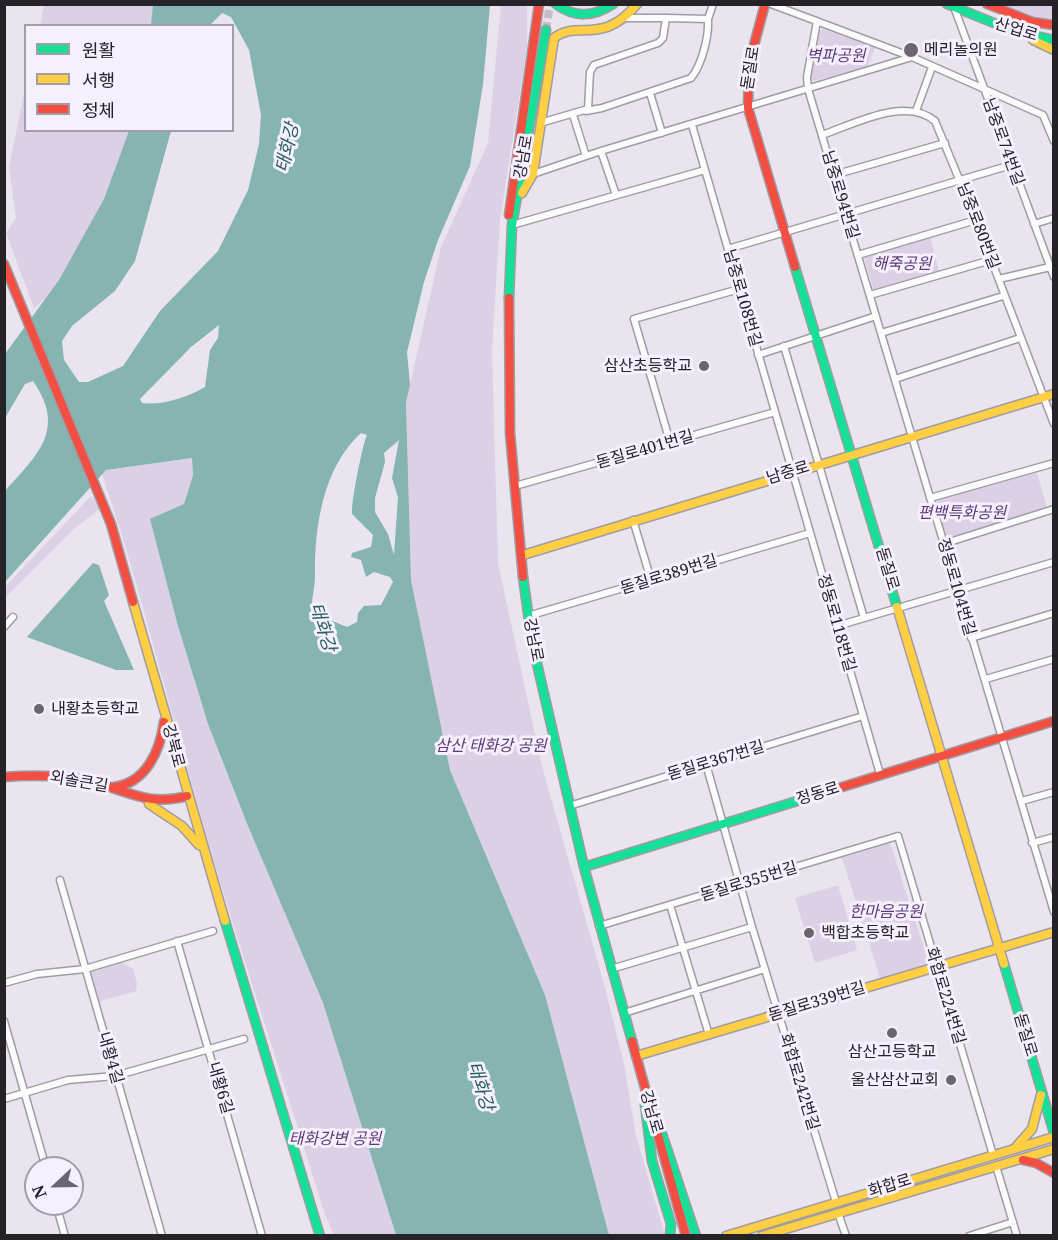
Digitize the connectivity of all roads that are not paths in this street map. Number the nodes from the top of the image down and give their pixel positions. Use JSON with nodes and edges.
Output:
{"nodes":[{"id":1,"x":539,"y":4,"type":"edge"},
{"id":2,"x":556,"y":4,"type":"edge"},
{"id":3,"x":613,"y":4,"type":"edge"},
{"id":4,"x":637,"y":4,"type":"edge"},
{"id":5,"x":713,"y":4,"type":"edge"},
{"id":6,"x":765,"y":4,"type":"edge"},
{"id":7,"x":771,"y":4,"type":"edge"},
{"id":8,"x":987,"y":4,"type":"edge"},
{"id":9,"x":950,"y":6,"type":"edge"},
{"id":10,"x":625,"y":18,"type":"junction"},
{"id":11,"x":666,"y":18,"type":"junction"},
{"id":12,"x":708,"y":20,"type":"junction"},
{"id":13,"x":817,"y":21,"type":"junction"},
{"id":14,"x":1053,"y":25,"type":"edge"},
{"id":15,"x":546,"y":30,"type":"tunnel mouth"},
{"id":16,"x":1016,"y":32,"type":"junction"},
{"id":17,"x":1053,"y":40,"type":"edge"},
{"id":18,"x":1053,"y":50,"type":"edge"},
{"id":19,"x":912,"y":57,"type":"junction"},
{"id":20,"x":932,"y":66,"type":"junction"},
{"id":21,"x":983,"y":88,"type":"junction"},
{"id":22,"x":808,"y":89,"type":"junction"},
{"id":23,"x":650,"y":93,"type":"junction"},
{"id":24,"x":748,"y":108,"type":"junction"},
{"id":25,"x":585,"y":111,"type":"junction"},
{"id":26,"x":916,"y":111,"type":"junction"},
{"id":27,"x":573,"y":115,"type":"junction"},
{"id":28,"x":540,"y":123,"type":"junction"},
{"id":29,"x":692,"y":125,"type":"junction"},
{"id":30,"x":662,"y":133,"type":"junction"},
{"id":31,"x":822,"y":135,"type":"junction"},
{"id":32,"x":1053,"y":141,"type":"edge"},
{"id":33,"x":945,"y":143,"type":"junction"},
{"id":34,"x":601,"y":151,"type":"junction"},
{"id":35,"x":586,"y":156,"type":"junction"},
{"id":36,"x":1011,"y":165,"type":"junction"},
{"id":37,"x":705,"y":170,"type":"junction"},
{"id":38,"x":533,"y":174,"type":"junction"},
{"id":39,"x":834,"y":175,"type":"junction"},
{"id":40,"x":960,"y":180,"type":"junction"},
{"id":41,"x":616,"y":195,"type":"junction"},
{"id":42,"x":514,"y":209,"type":"junction"},
{"id":43,"x":845,"y":213,"type":"junction"},
{"id":44,"x":1053,"y":218,"type":"edge"},
{"id":45,"x":976,"y":220,"type":"junction"},
{"id":46,"x":1034,"y":224,"type":"junction"},
{"id":47,"x":512,"y":225,"type":"junction"},
{"id":48,"x":784,"y":231,"type":"junction"},
{"id":49,"x":728,"y":249,"type":"junction"},
{"id":50,"x":858,"y":255,"type":"junction"},
{"id":51,"x":991,"y":260,"type":"junction"},
{"id":52,"x":4,"y":264,"type":"edge"},
{"id":53,"x":508,"y":265,"type":"junction"},
{"id":54,"x":1050,"y":267,"type":"junction"},
{"id":55,"x":1053,"y":277,"type":"edge"},
{"id":56,"x":999,"y":279,"type":"junction"},
{"id":57,"x":740,"y":289,"type":"junction"},
{"id":58,"x":870,"y":295,"type":"junction"},
{"id":59,"x":1003,"y":296,"type":"junction"},
{"id":60,"x":876,"y":316,"type":"junction"},
{"id":61,"x":881,"y":333,"type":"junction"},
{"id":62,"x":816,"y":334,"type":"junction"},
{"id":63,"x":1020,"y":338,"type":"junction"},
{"id":64,"x":784,"y":346,"type":"junction"},
{"id":65,"x":758,"y":355,"type":"junction"},
{"id":66,"x":895,"y":379,"type":"junction"},
{"id":67,"x":1053,"y":394,"type":"edge"},
{"id":68,"x":1043,"y":397,"type":"junction"},
{"id":69,"x":775,"y":412,"type":"junction"},
{"id":70,"x":1053,"y":424,"type":"edge"},
{"id":71,"x":912,"y":437,"type":"junction"},
{"id":72,"x":670,"y":442,"type":"junction"},
{"id":73,"x":853,"y":453,"type":"junction"},
{"id":74,"x":1053,"y":462,"type":"edge"},
{"id":75,"x":818,"y":464,"type":"junction"},
{"id":76,"x":792,"y":472,"type":"junction"},
{"id":77,"x":515,"y":486,"type":"junction"},
{"id":78,"x":930,"y":498,"type":"junction"},
{"id":79,"x":1053,"y":509,"type":"edge"},
{"id":80,"x":633,"y":519,"type":"junction"},
{"id":81,"x":810,"y":533,"type":"junction"},
{"id":82,"x":943,"y":544,"type":"junction"},
{"id":83,"x":523,"y":555,"type":"junction"},
{"id":84,"x":1053,"y":562,"type":"edge"},
{"id":85,"x":651,"y":580,"type":"junction"},
{"id":86,"x":957,"y":591,"type":"junction"},
{"id":87,"x":899,"y":608,"type":"junction"},
{"id":88,"x":1053,"y":613,"type":"edge"},
{"id":89,"x":528,"y":616,"type":"junction"},
{"id":90,"x":13,"y":617,"type":"dead end"},
{"id":91,"x":864,"y":618,"type":"junction"},
{"id":92,"x":837,"y":626,"type":"junction"},
{"id":93,"x":4,"y":627,"type":"edge"},
{"id":94,"x":970,"y":638,"type":"junction"},
{"id":95,"x":1053,"y":659,"type":"edge"},
{"id":96,"x":986,"y":679,"type":"junction"},
{"id":97,"x":164,"y":713,"type":"junction"},
{"id":98,"x":863,"y":716,"type":"junction"},
{"id":99,"x":1053,"y":721,"type":"edge"},
{"id":100,"x":1003,"y":737,"type":"junction"},
{"id":101,"x":942,"y":756,"type":"junction"},
{"id":102,"x":706,"y":764,"type":"junction"},
{"id":103,"x":880,"y":774,"type":"junction"},
{"id":104,"x":4,"y":777,"type":"edge"},
{"id":105,"x":110,"y":787,"type":"junction"},
{"id":106,"x":1053,"y":792,"type":"edge"},
{"id":107,"x":187,"y":796,"type":"junction"},
{"id":108,"x":138,"y":798,"type":"junction"},
{"id":109,"x":1022,"y":801,"type":"junction"},
{"id":110,"x":569,"y":806,"type":"junction"},
{"id":111,"x":724,"y":824,"type":"junction"},
{"id":112,"x":898,"y":836,"type":"joint"},
{"id":113,"x":1053,"y":837,"type":"edge"},
{"id":114,"x":1032,"y":843,"type":"junction"},
{"id":115,"x":204,"y":855,"type":"junction"},
{"id":116,"x":584,"y":867,"type":"junction"},
{"id":117,"x":60,"y":880,"type":"dead end"},
{"id":118,"x":741,"y":884,"type":"junction"},
{"id":119,"x":1053,"y":884,"type":"edge"},
{"id":120,"x":1046,"y":887,"type":"junction"},
{"id":121,"x":670,"y":905,"type":"junction"},
{"id":122,"x":1053,"y":912,"type":"edge"},
{"id":123,"x":599,"y":926,"type":"junction"},
{"id":124,"x":752,"y":927,"type":"junction"},
{"id":125,"x":213,"y":931,"type":"dead end"},
{"id":126,"x":1053,"y":932,"type":"edge"},
{"id":127,"x":177,"y":941,"type":"junction"},
{"id":128,"x":682,"y":948,"type":"junction"},
{"id":129,"x":999,"y":948,"type":"junction"},
{"id":130,"x":935,"y":967,"type":"junction"},
{"id":131,"x":85,"y":969,"type":"junction"},
{"id":132,"x":611,"y":969,"type":"junction"},
{"id":133,"x":765,"y":969,"type":"junction"},
{"id":134,"x":4,"y":982,"type":"edge"},
{"id":135,"x":695,"y":991,"type":"junction"},
{"id":136,"x":624,"y":1013,"type":"junction"},
{"id":137,"x":778,"y":1014,"type":"junction"},
{"id":138,"x":4,"y":1022,"type":"edge"},
{"id":139,"x":709,"y":1035,"type":"junction"},
{"id":140,"x":244,"y":1039,"type":"dead end"},
{"id":141,"x":209,"y":1048,"type":"junction"},
{"id":142,"x":636,"y":1056,"type":"junction"},
{"id":143,"x":115,"y":1076,"type":"junction"},
{"id":144,"x":644,"y":1089,"type":"junction"},
{"id":145,"x":1040,"y":1089,"type":"junction"},
{"id":146,"x":25,"y":1093,"type":"junction"},
{"id":147,"x":4,"y":1099,"type":"edge"},
{"id":148,"x":1053,"y":1107,"type":"edge"},
{"id":149,"x":1053,"y":1135,"type":"edge"},
{"id":150,"x":1013,"y":1149,"type":"junction"},
{"id":151,"x":1053,"y":1149,"type":"edge"},
{"id":152,"x":993,"y":1155,"type":"junction"},
{"id":153,"x":43,"y":1156,"type":"edge"},
{"id":154,"x":1016,"y":1160,"type":"junction"},
{"id":155,"x":996,"y":1166,"type":"junction"},
{"id":156,"x":1053,"y":1173,"type":"edge"},
{"id":157,"x":836,"y":1202,"type":"junction"},
{"id":158,"x":314,"y":1213,"type":"junction"},
{"id":159,"x":838,"y":1213,"type":"junction"},
{"id":160,"x":59,"y":1216,"type":"edge"},
{"id":161,"x":1013,"y":1222,"type":"junction"},
{"id":162,"x":671,"y":1224,"type":"junction"},
{"id":163,"x":693,"y":1235,"type":"edge"},
{"id":164,"x":65,"y":1236,"type":"edge"},
{"id":165,"x":162,"y":1236,"type":"edge"},
{"id":166,"x":262,"y":1236,"type":"edge"},
{"id":167,"x":316,"y":1236,"type":"edge"},
{"id":168,"x":320,"y":1236,"type":"edge"},
{"id":169,"x":327,"y":1236,"type":"edge"},
{"id":170,"x":670,"y":1236,"type":"edge"},
{"id":171,"x":674,"y":1236,"type":"edge"},
{"id":172,"x":726,"y":1236,"type":"edge"},
{"id":173,"x":762,"y":1236,"type":"edge"},
{"id":174,"x":846,"y":1236,"type":"edge"},
{"id":175,"x":969,"y":1236,"type":"edge"},
{"id":176,"x":1017,"y":1236,"type":"edge"}],
"edges":[{"from":1,"to":53,"type":"main road"},
{"from":2,"to":3,"type":"main road"},
{"from":4,"to":10,"type":"main road"},
{"from":5,"to":12,"type":"street"},
{"from":6,"to":24,"type":"main road","name":"돋질로"},
{"from":7,"to":13,"type":"street"},
{"from":8,"to":14,"type":"main road","name":"산업로"},
{"from":9,"to":16,"type":"main road","name":"산업로"},
{"from":9,"to":21,"type":"street","name":"남중로74번길"},
{"from":10,"to":11,"type":"street"},
{"from":10,"to":28,"type":"main road"},
{"from":11,"to":12,"type":"street"},
{"from":11,"to":25,"type":"street"},
{"from":12,"to":23,"type":"street"},
{"from":13,"to":19,"type":"street"},
{"from":13,"to":22,"type":"street","name":"남중로94번길"},
{"from":15,"to":42,"type":"main road","name":"강남로"},
{"from":16,"to":17,"type":"main road","name":"산업로"},
{"from":16,"to":18,"type":"main road"},
{"from":19,"to":20,"type":"street"},
{"from":19,"to":22,"type":"street"},
{"from":20,"to":21,"type":"street"},
{"from":20,"to":26,"type":"street"},
{"from":21,"to":32,"type":"street"},
{"from":21,"to":36,"type":"street","name":"남중로74번길"},
{"from":22,"to":24,"type":"street"},
{"from":22,"to":31,"type":"street","name":"남중로94번길"},
{"from":23,"to":25,"type":"street"},
{"from":23,"to":30,"type":"street"},
{"from":24,"to":29,"type":"street"},
{"from":24,"to":48,"type":"main road","name":"돋질로"},
{"from":25,"to":27,"type":"street"},
{"from":26,"to":31,"type":"street"},
{"from":26,"to":33,"type":"street","name":"남중로80번길"},
{"from":27,"to":28,"type":"street"},
{"from":27,"to":35,"type":"street"},
{"from":28,"to":38,"type":"main road"},
{"from":29,"to":30,"type":"street"},
{"from":29,"to":37,"type":"street","name":"남중로108번길"},
{"from":30,"to":34,"type":"street"},
{"from":31,"to":39,"type":"street","name":"남중로94번길"},
{"from":33,"to":39,"type":"street"},
{"from":33,"to":40,"type":"street","name":"남중로80번길"},
{"from":34,"to":35,"type":"street"},
{"from":34,"to":41,"type":"street"},
{"from":35,"to":38,"type":"street"},
{"from":36,"to":40,"type":"street"},
{"from":36,"to":46,"type":"street","name":"남중로74번길"},
{"from":37,"to":41,"type":"street"},
{"from":37,"to":49,"type":"street","name":"남중로108번길"},
{"from":38,"to":42,"type":"main road"},
{"from":39,"to":43,"type":"street","name":"남중로94번길"},
{"from":40,"to":43,"type":"street"},
{"from":40,"to":45,"type":"street","name":"남중로80번길"},
{"from":41,"to":47,"type":"street"},
{"from":42,"to":47,"type":"main road","name":"강남로"},
{"from":43,"to":48,"type":"street"},
{"from":43,"to":50,"type":"street","name":"남중로94번길"},
{"from":44,"to":46,"type":"street"},
{"from":45,"to":50,"type":"street"},
{"from":45,"to":51,"type":"street","name":"남중로80번길"},
{"from":46,"to":54,"type":"street","name":"남중로74번길"},
{"from":47,"to":53,"type":"main road","name":"강남로"},
{"from":48,"to":49,"type":"street"},
{"from":48,"to":62,"type":"main road","name":"돋질로"},
{"from":49,"to":57,"type":"street","name":"남중로108번길"},
{"from":50,"to":58,"type":"street","name":"남중로94번길"},
{"from":51,"to":56,"type":"street","name":"남중로80번길"},
{"from":51,"to":58,"type":"street"},
{"from":52,"to":97,"type":"main road","name":"강북로"},
{"from":53,"to":77,"type":"main road","name":"강남로"},
{"from":54,"to":55,"type":"street","name":"남중로74번길"},
{"from":54,"to":56,"type":"street"},
{"from":56,"to":59,"type":"street","name":"남중로80번길"},
{"from":57,"to":65,"type":"street","name":"남중로108번길"},
{"from":57,"to":72,"type":"street"},
{"from":58,"to":60,"type":"street","name":"남중로94번길"},
{"from":59,"to":61,"type":"street"},
{"from":59,"to":63,"type":"street","name":"남중로80번길"},
{"from":60,"to":61,"type":"street","name":"남중로94번길"},
{"from":60,"to":62,"type":"street"},
{"from":61,"to":66,"type":"street","name":"남중로94번길"},
{"from":62,"to":64,"type":"street"},
{"from":62,"to":73,"type":"main road","name":"돋질로"},
{"from":63,"to":66,"type":"street"},
{"from":63,"to":68,"type":"street","name":"남중로80번길"},
{"from":64,"to":65,"type":"street"},
{"from":64,"to":75,"type":"street"},
{"from":65,"to":69,"type":"street","name":"남중로108번길"},
{"from":66,"to":71,"type":"street","name":"남중로94번길"},
{"from":67,"to":68,"type":"main road","name":"남중로"},
{"from":68,"to":70,"type":"street","name":"남중로80번길"},
{"from":68,"to":71,"type":"main road","name":"남중로"},
{"from":69,"to":72,"type":"street","name":"돋질로401번길"},
{"from":69,"to":76,"type":"street","name":"남중로108번길"},
{"from":71,"to":73,"type":"main road","name":"남중로"},
{"from":71,"to":78,"type":"street","name":"정동로104번길"},
{"from":72,"to":77,"type":"street","name":"돋질로401번길"},
{"from":73,"to":75,"type":"main road","name":"남중로"},
{"from":73,"to":87,"type":"main road","name":"돋질로"},
{"from":74,"to":78,"type":"street"},
{"from":75,"to":76,"type":"main road","name":"남중로"},
{"from":75,"to":91,"type":"street"},
{"from":76,"to":80,"type":"main road","name":"남중로"},
{"from":76,"to":81,"type":"street","name":"정동로118번길"},
{"from":77,"to":83,"type":"main road","name":"강남로"},
{"from":78,"to":82,"type":"street","name":"정동로104번길"},
{"from":79,"to":82,"type":"street"},
{"from":80,"to":83,"type":"main road","name":"남중로"},
{"from":80,"to":85,"type":"street"},
{"from":81,"to":85,"type":"street","name":"돋질로389번길"},
{"from":81,"to":92,"type":"street","name":"정동로118번길"},
{"from":82,"to":86,"type":"street","name":"정동로104번길"},
{"from":83,"to":89,"type":"main road","name":"강남로"},
{"from":84,"to":86,"type":"street"},
{"from":85,"to":89,"type":"street","name":"돋질로389번길"},
{"from":86,"to":87,"type":"street"},
{"from":86,"to":94,"type":"street","name":"정동로104번길"},
{"from":87,"to":91,"type":"street"},
{"from":87,"to":101,"type":"main road","name":"돋질로"},
{"from":88,"to":94,"type":"street"},
{"from":89,"to":110,"type":"main road","name":"강남로"},
{"from":90,"to":93,"type":"street"},
{"from":91,"to":92,"type":"street"},
{"from":92,"to":98,"type":"street","name":"정동로118번길"},
{"from":94,"to":96,"type":"street","name":"정동로104번길"},
{"from":95,"to":96,"type":"street"},
{"from":96,"to":100,"type":"street","name":"정동로104번길"},
{"from":97,"to":105,"type":"main road"},
{"from":97,"to":107,"type":"main road","name":"강북로"},
{"from":98,"to":102,"type":"street","name":"돋질로367번길"},
{"from":98,"to":103,"type":"street","name":"정동로118번길"},
{"from":99,"to":100,"type":"main road","name":"정동로"},
{"from":100,"to":101,"type":"main road","name":"정동로"},
{"from":100,"to":109,"type":"street","name":"정동로104번길"},
{"from":101,"to":103,"type":"main road","name":"정동로"},
{"from":101,"to":129,"type":"main road","name":"돋질로"},
{"from":102,"to":110,"type":"street","name":"돋질로367번길"},
{"from":102,"to":111,"type":"street","name":"화합로242번길"},
{"from":103,"to":111,"type":"main road","name":"정동로"},
{"from":104,"to":105,"type":"main road","name":"외솔큰길"},
{"from":105,"to":108,"type":"main road","name":"외솔큰길"},
{"from":106,"to":109,"type":"street"},
{"from":107,"to":108,"type":"main road","name":"외솔큰길"},
{"from":107,"to":115,"type":"main road","name":"강북로"},
{"from":108,"to":115,"type":"main road"},
{"from":109,"to":114,"type":"street","name":"정동로104번길"},
{"from":110,"to":116,"type":"main road","name":"강남로"},
{"from":111,"to":116,"type":"main road","name":"정동로"},
{"from":111,"to":118,"type":"street","name":"화합로242번길"},
{"from":112,"to":118,"type":"street","name":"돋질로355번길"},
{"from":112,"to":130,"type":"street","name":"화합로224번길"},
{"from":113,"to":114,"type":"street"},
{"from":114,"to":120,"type":"street","name":"정동로104번길"},
{"from":115,"to":158,"type":"main road","name":"강북로"},
{"from":116,"to":123,"type":"main road","name":"강남로"},
{"from":117,"to":131,"type":"street","name":"내황4길"},
{"from":118,"to":121,"type":"street","name":"돋질로355번길"},
{"from":118,"to":124,"type":"street","name":"화합로242번길"},
{"from":119,"to":120,"type":"street"},
{"from":120,"to":122,"type":"street","name":"정동로104번길"},
{"from":121,"to":123,"type":"street","name":"돋질로355번길"},
{"from":121,"to":128,"type":"street"},
{"from":123,"to":132,"type":"main road","name":"강남로"},
{"from":124,"to":128,"type":"street"},
{"from":124,"to":133,"type":"street","name":"화합로242번길"},
{"from":125,"to":127,"type":"street"},
{"from":126,"to":129,"type":"main road","name":"돋질로339번길"},
{"from":127,"to":131,"type":"street"},
{"from":127,"to":141,"type":"street","name":"내황6길"},
{"from":128,"to":132,"type":"street"},
{"from":128,"to":135,"type":"street"},
{"from":129,"to":130,"type":"main road","name":"돋질로339번길"},
{"from":129,"to":145,"type":"main road","name":"돋질로"},
{"from":130,"to":137,"type":"main road","name":"돋질로339번길"},
{"from":130,"to":152,"type":"street","name":"화합로224번길"},
{"from":131,"to":134,"type":"street"},
{"from":131,"to":143,"type":"street","name":"내황4길"},
{"from":132,"to":136,"type":"main road","name":"강남로"},
{"from":133,"to":135,"type":"street"},
{"from":133,"to":137,"type":"street","name":"화합로242번길"},
{"from":135,"to":136,"type":"street"},
{"from":135,"to":139,"type":"street"},
{"from":136,"to":142,"type":"main road","name":"강남로"},
{"from":137,"to":139,"type":"main road","name":"돋질로339번길"},
{"from":137,"to":157,"type":"street","name":"화합로242번길"},
{"from":138,"to":146,"type":"street"},
{"from":139,"to":142,"type":"main road","name":"돋질로339번길"},
{"from":140,"to":141,"type":"street"},
{"from":141,"to":143,"type":"street"},
{"from":141,"to":166,"type":"street","name":"내황6길"},
{"from":142,"to":144,"type":"main road","name":"강남로"},
{"from":143,"to":146,"type":"street"},
{"from":143,"to":165,"type":"street","name":"내황4길"},
{"from":144,"to":162,"type":"main road"},
{"from":144,"to":163,"type":"main road","name":"강남로"},
{"from":144,"to":163,"type":"main road"},
{"from":145,"to":148,"type":"main road"},
{"from":145,"to":149,"type":"main road","name":"돋질로"},
{"from":145,"to":150,"type":"main road"},
{"from":146,"to":147,"type":"street"},
{"from":146,"to":153,"type":"street"},
{"from":149,"to":150,"type":"main road","name":"화합로"},
{"from":150,"to":152,"type":"main road","name":"화합로"},
{"from":151,"to":154,"type":"main road","name":"화합로"},
{"from":152,"to":155,"type":"main road"},
{"from":152,"to":157,"type":"main road","name":"화합로"},
{"from":154,"to":155,"type":"main road","name":"화합로"},
{"from":154,"to":156,"type":"main road"},
{"from":155,"to":159,"type":"main road","name":"화합로"},
{"from":155,"to":161,"type":"street"},
{"from":157,"to":172,"type":"main road","name":"화합로"},
{"from":158,"to":167,"type":"main road"},
{"from":158,"to":168,"type":"main road","name":"강북로"},
{"from":158,"to":169,"type":"main road"},
{"from":159,"to":173,"type":"main road","name":"화합로"},
{"from":159,"to":174,"type":"street"},
{"from":160,"to":164,"type":"street"},
{"from":161,"to":175,"type":"street"},
{"from":161,"to":176,"type":"street"},
{"from":162,"to":170,"type":"main road"},
{"from":162,"to":171,"type":"main road"}]}
